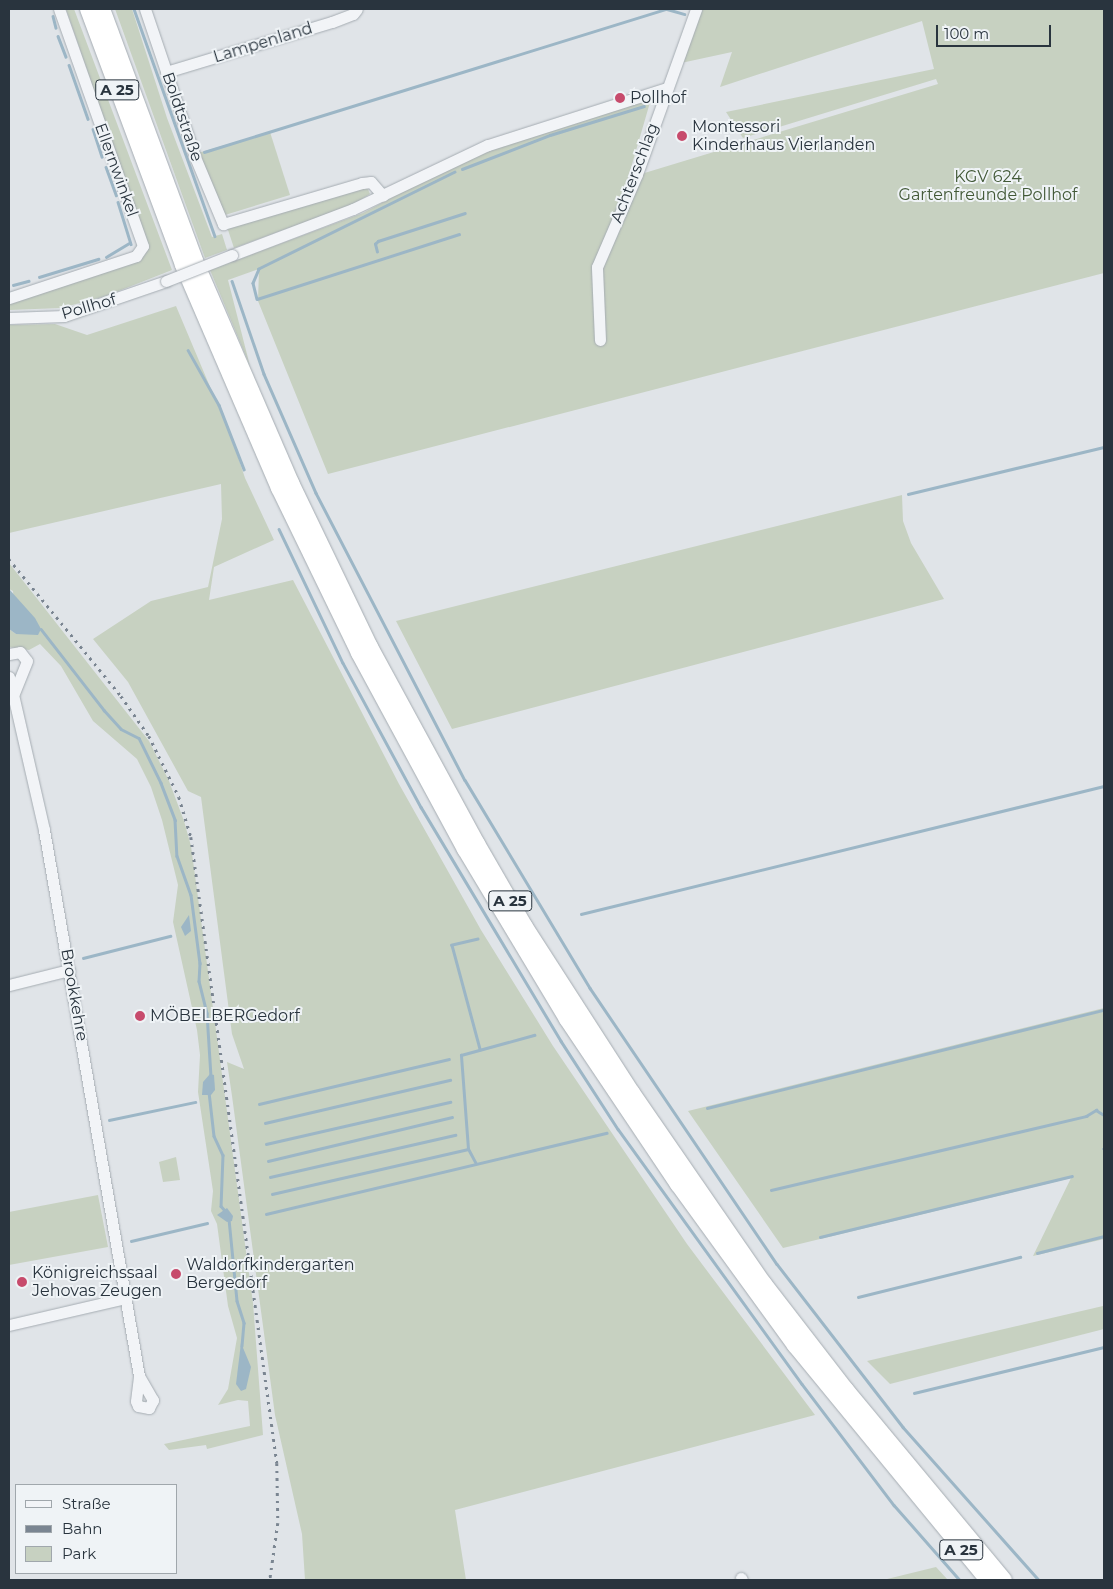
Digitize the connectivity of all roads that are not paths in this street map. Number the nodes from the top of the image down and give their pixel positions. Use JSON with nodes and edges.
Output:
{"nodes":[{"id":1,"x":59,"y":9,"type":"edge"},
{"id":2,"x":88,"y":9,"type":"edge"},
{"id":3,"x":102,"y":9,"type":"edge"},
{"id":4,"x":145,"y":9,"type":"edge"},
{"id":5,"x":357,"y":9,"type":"edge"},
{"id":6,"x":696,"y":9,"type":"edge"},
{"id":7,"x":166,"y":72,"type":"junction"},
{"id":8,"x":667,"y":88,"type":"junction"},
{"id":9,"x":383,"y":196,"type":"junction"},
{"id":10,"x":144,"y":246,"type":"joint"},
{"id":11,"x":9,"y":298,"type":"edge"},
{"id":12,"x":9,"y":318,"type":"edge"},
{"id":13,"x":600,"y":340,"type":"dead end"},
{"id":14,"x":9,"y":654,"type":"edge"},
{"id":15,"x":9,"y":677,"type":"edge"},
{"id":16,"x":14,"y":693,"type":"junction"},
{"id":17,"x":69,"y":970,"type":"junction"},
{"id":18,"x":9,"y":985,"type":"edge"},
{"id":19,"x":125,"y":1298,"type":"junction"},
{"id":20,"x":9,"y":1325,"type":"edge"},
{"id":21,"x":138,"y":1376,"type":"dead end"},
{"id":22,"x":988,"y":1580,"type":"edge"},
{"id":23,"x":1004,"y":1580,"type":"edge"}],
"edges":[{"from":1,"to":10,"type":"street","name":"Ellernwinkel"},
{"from":2,"to":22,"type":"highway","number":"A 25"},
{"from":3,"to":23,"type":"highway","number":"A 25"},
{"from":4,"to":7,"type":"street","name":"Boldtstraße"},
{"from":5,"to":7,"type":"street","name":"Lampenland"},
{"from":6,"to":8,"type":"street","name":"Achterschlag"},
{"from":7,"to":9,"type":"street","name":"Boldtstraße"},
{"from":8,"to":9,"type":"street"},
{"from":8,"to":13,"type":"street","name":"Achterschlag"},
{"from":9,"to":12,"type":"street","name":"Pollhof","bridge":true},
{"from":10,"to":11,"type":"street","name":"Pollhof"},
{"from":14,"to":16,"type":"street"},
{"from":15,"to":16,"type":"street","name":"Brookkehre"},
{"from":16,"to":17,"type":"street","name":"Brookkehre"},
{"from":17,"to":18,"type":"street"},
{"from":17,"to":19,"type":"street","name":"Brookkehre"},
{"from":19,"to":20,"type":"street"},
{"from":19,"to":21,"type":"street","name":"Brookkehre"}]}
